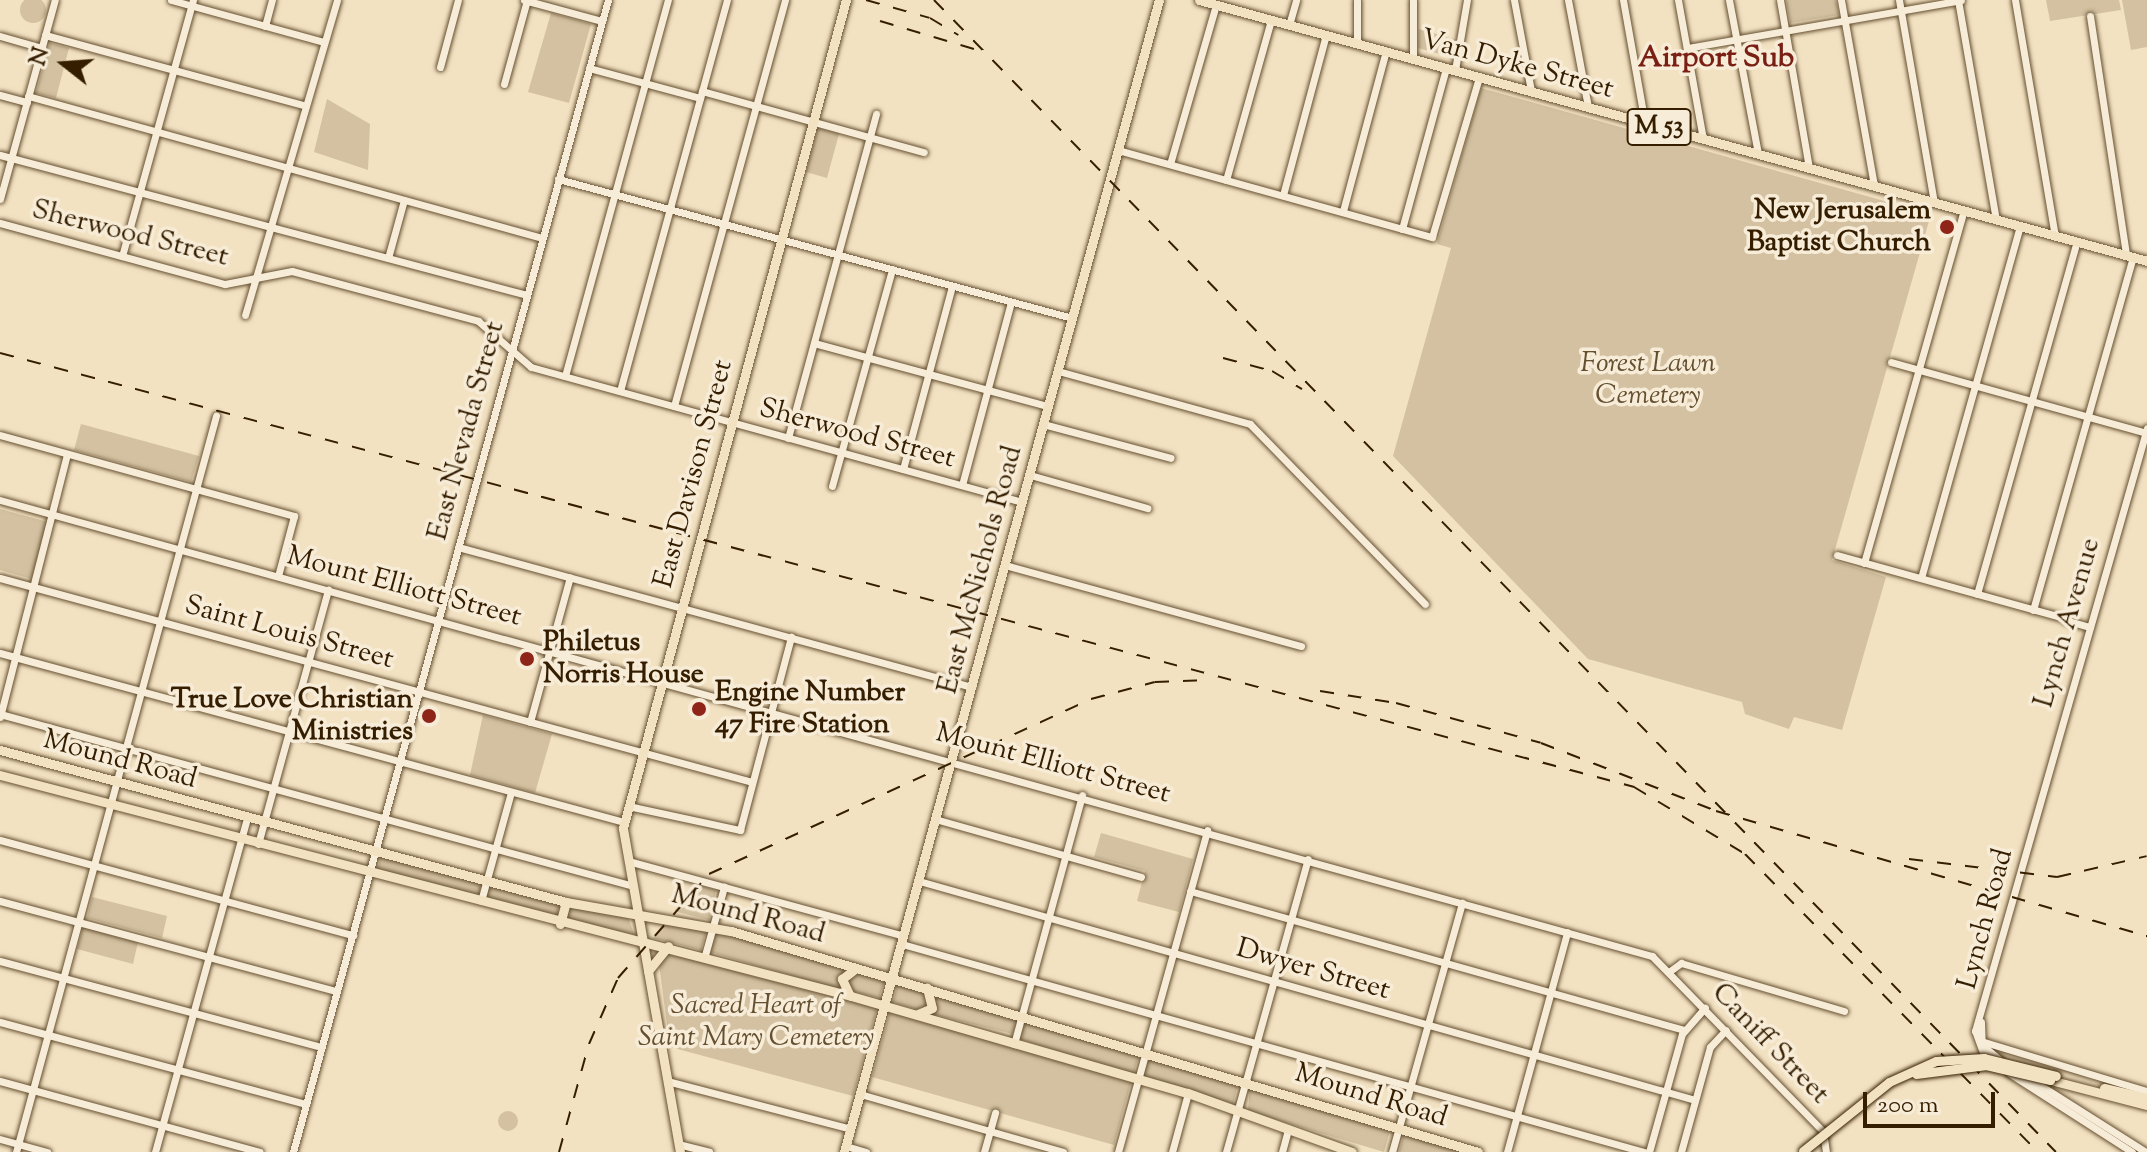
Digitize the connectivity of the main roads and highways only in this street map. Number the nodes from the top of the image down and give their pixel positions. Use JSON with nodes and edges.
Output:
{"nodes":[{"id":1,"x":845,"y":0,"type":"edge"},
{"id":2,"x":1159,"y":0,"type":"edge"},
{"id":3,"x":1199,"y":0,"type":"edge"},
{"id":4,"x":1230,"y":4,"type":"edge"},
{"id":5,"x":2147,"y":261,"type":"edge"},
{"id":6,"x":0,"y":750,"type":"edge"},
{"id":7,"x":0,"y":775,"type":"edge"},
{"id":8,"x":566,"y":902,"type":"junction"},
{"id":9,"x":637,"y":912,"type":"junction"},
{"id":10,"x":560,"y":924,"type":"junction"},
{"id":11,"x":641,"y":941,"type":"junction"},
{"id":12,"x":668,"y":946,"type":"junction"},
{"id":13,"x":856,"y":968,"type":"junction"},
{"id":14,"x":648,"y":971,"type":"junction"},
{"id":15,"x":892,"y":979,"type":"junction"},
{"id":16,"x":926,"y":988,"type":"junction"},
{"id":17,"x":851,"y":996,"type":"junction"},
{"id":18,"x":885,"y":1006,"type":"junction"},
{"id":19,"x":915,"y":1014,"type":"junction"},
{"id":20,"x":2055,"y":1079,"type":"junction"},
{"id":21,"x":2147,"y":1098,"type":"edge"},
{"id":22,"x":2147,"y":1105,"type":"edge"},
{"id":23,"x":679,"y":1148,"type":"edge"},
{"id":24,"x":845,"y":1149,"type":"edge"},
{"id":25,"x":1338,"y":1150,"type":"edge"},
{"id":26,"x":1352,"y":1152,"type":"edge"},
{"id":27,"x":1478,"y":1152,"type":"edge"},
{"id":28,"x":1802,"y":1152,"type":"edge"},
{"id":29,"x":1811,"y":1152,"type":"edge"}],
"edges":[{"from":1,"to":9,"type":"main road","name":"East Davison Street"},
{"from":2,"to":15,"type":"main road","name":"East McNichols Road"},
{"from":3,"to":4,"type":"main road","name":"Van Dyke Street","number":"M 53"},
{"from":4,"to":5,"type":"main road","name":"Van Dyke Street","number":"M 53"},
{"from":6,"to":8,"type":"main road","name":"Mound Road"},
{"from":7,"to":10,"type":"main road","name":"Mound Road"},
{"from":8,"to":9,"type":"main road","name":"Mound Road"},
{"from":8,"to":10,"type":"main road"},
{"from":9,"to":11,"type":"main road","name":"East Davison Street"},
{"from":9,"to":13,"type":"main road","name":"Mound Road"},
{"from":10,"to":11,"type":"main road","name":"Mound Road"},
{"from":11,"to":12,"type":"main road","name":"Mound Road"},
{"from":11,"to":14,"type":"main road","name":"East Davison Street"},
{"from":12,"to":14,"type":"main road"},
{"from":12,"to":17,"type":"main road","name":"Mound Road"},
{"from":13,"to":15,"type":"main road","name":"Mound Road"},
{"from":13,"to":17,"type":"main road"},
{"from":14,"to":23,"type":"main road","name":"East Davison Street"},
{"from":15,"to":16,"type":"main road","name":"Mound Road"},
{"from":15,"to":18,"type":"main road","name":"East McNichols Road"},
{"from":16,"to":19,"type":"main road"},
{"from":16,"to":27,"type":"main road","name":"Mound Road"},
{"from":17,"to":18,"type":"main road","name":"Mound Road"},
{"from":18,"to":19,"type":"main road","name":"Mound Road"},
{"from":18,"to":24,"type":"main road","name":"East McNichols Road"},
{"from":19,"to":25,"type":"main road","name":"Mound Road"},
{"from":20,"to":21,"type":"main road"},
{"from":20,"to":22,"type":"main road"},
{"from":20,"to":28,"type":"main road","bridge":true},
{"from":20,"to":29,"type":"main road","bridge":true},
{"from":25,"to":26,"type":"main road","name":"Mound Road"}]}
